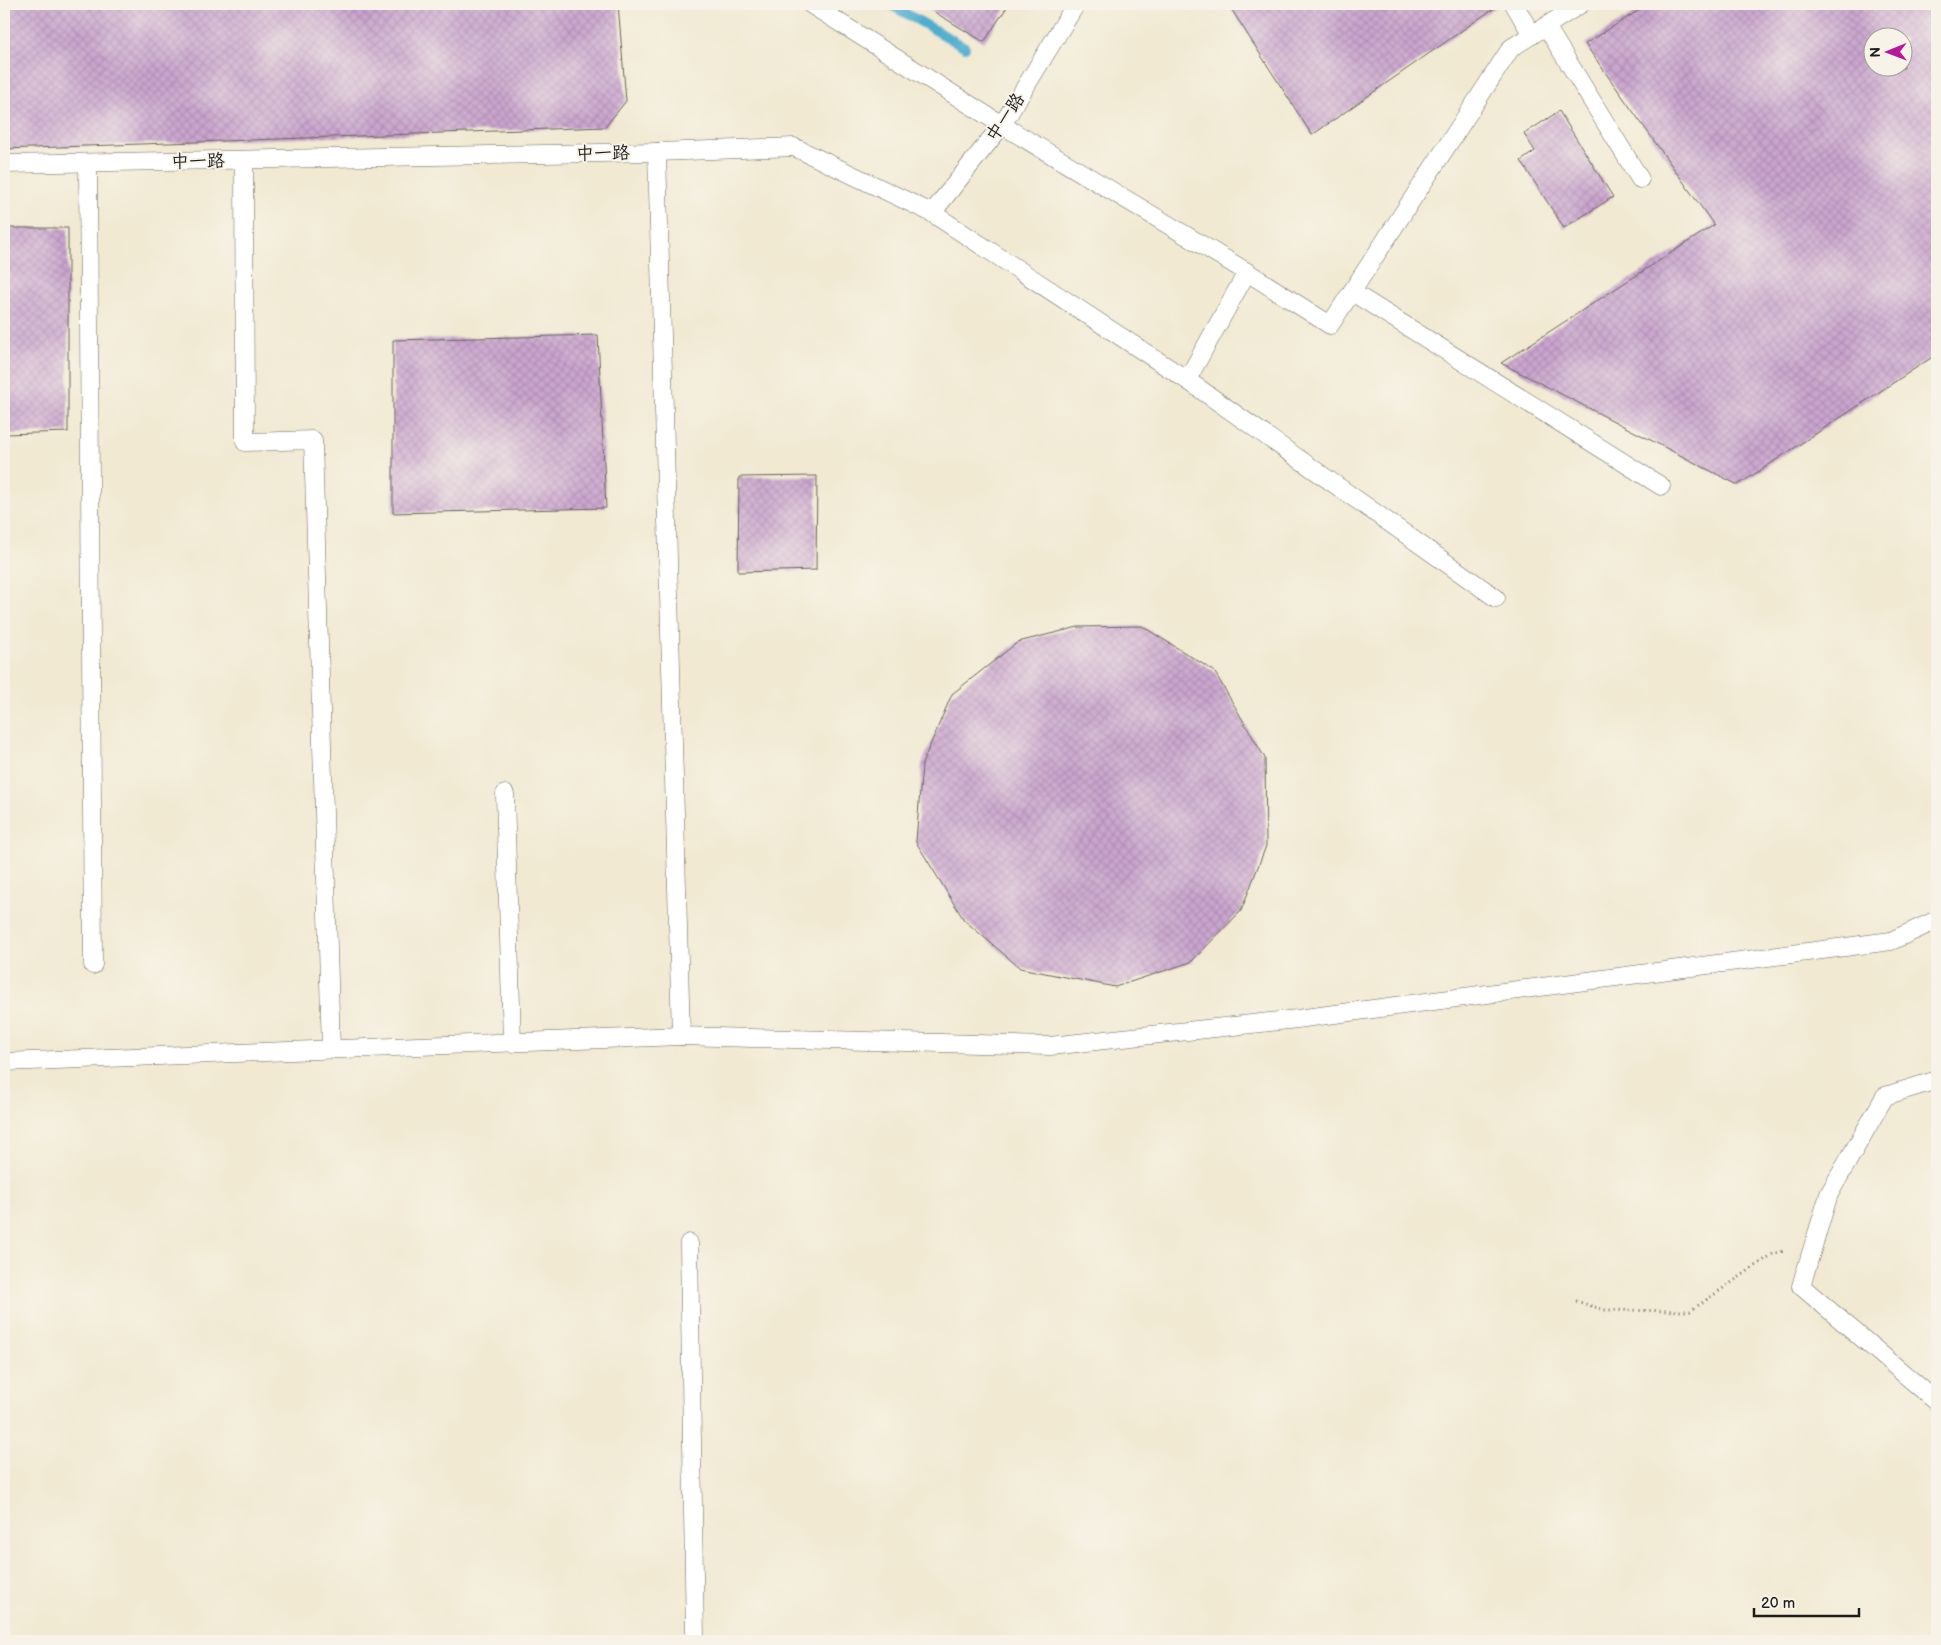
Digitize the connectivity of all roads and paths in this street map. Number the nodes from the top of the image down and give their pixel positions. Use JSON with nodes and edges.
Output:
{"nodes":[{"id":1,"x":810,"y":4,"type":"edge"},
{"id":2,"x":1076,"y":4,"type":"edge"},
{"id":3,"x":1514,"y":4,"type":"edge"},
{"id":4,"x":1581,"y":4,"type":"edge"},
{"id":5,"x":1539,"y":30,"type":"junction"},
{"id":6,"x":1002,"y":125,"type":"junction"},
{"id":7,"x":656,"y":152,"type":"junction"},
{"id":8,"x":244,"y":160,"type":"junction"},
{"id":9,"x":88,"y":163,"type":"junction"},
{"id":10,"x":4,"y":164,"type":"edge"},
{"id":11,"x":1640,"y":179,"type":"dead end"},
{"id":12,"x":932,"y":213,"type":"junction"},
{"id":13,"x":1247,"y":272,"type":"junction"},
{"id":14,"x":1352,"y":292,"type":"junction"},
{"id":15,"x":1187,"y":380,"type":"junction"},
{"id":16,"x":1661,"y":486,"type":"dead end"},
{"id":17,"x":1496,"y":598,"type":"dead end"},
{"id":18,"x":505,"y":794,"type":"dead end"},
{"id":19,"x":1937,"y":920,"type":"edge"},
{"id":20,"x":94,"y":965,"type":"dead end"},
{"id":21,"x":681,"y":1036,"type":"junction"},
{"id":22,"x":512,"y":1043,"type":"junction"},
{"id":23,"x":331,"y":1049,"type":"junction"},
{"id":24,"x":4,"y":1062,"type":"edge"},
{"id":25,"x":1937,"y":1080,"type":"edge"},
{"id":26,"x":1815,"y":1240,"type":"junction"},
{"id":27,"x":689,"y":1243,"type":"dead end"},
{"id":28,"x":1576,"y":1301,"type":"dead end"},
{"id":29,"x":1937,"y":1402,"type":"edge"},
{"id":30,"x":695,"y":1641,"type":"edge"}],
"edges":[{"from":1,"to":6,"type":"lane"},
{"from":2,"to":6,"type":"lane","name":"中一路"},
{"from":3,"to":5,"type":"lane"},
{"from":4,"to":5,"type":"lane"},
{"from":5,"to":11,"type":"lane"},
{"from":5,"to":14,"type":"lane"},
{"from":6,"to":12,"type":"lane","name":"中一路"},
{"from":6,"to":13,"type":"lane"},
{"from":7,"to":8,"type":"lane","name":"中一路"},
{"from":7,"to":12,"type":"lane","name":"中一路"},
{"from":7,"to":21,"type":"lane"},
{"from":8,"to":9,"type":"lane","name":"中一路"},
{"from":8,"to":23,"type":"lane"},
{"from":9,"to":10,"type":"lane","name":"中一路"},
{"from":9,"to":20,"type":"lane"},
{"from":12,"to":15,"type":"lane"},
{"from":13,"to":14,"type":"lane"},
{"from":13,"to":15,"type":"lane"},
{"from":14,"to":16,"type":"lane"},
{"from":15,"to":17,"type":"lane"},
{"from":18,"to":22,"type":"lane"},
{"from":19,"to":21,"type":"lane"},
{"from":21,"to":22,"type":"lane"},
{"from":22,"to":23,"type":"lane"},
{"from":23,"to":24,"type":"lane"},
{"from":25,"to":26,"type":"lane"},
{"from":26,"to":28,"type":"path"},
{"from":26,"to":29,"type":"lane"},
{"from":27,"to":30,"type":"lane"}]}
